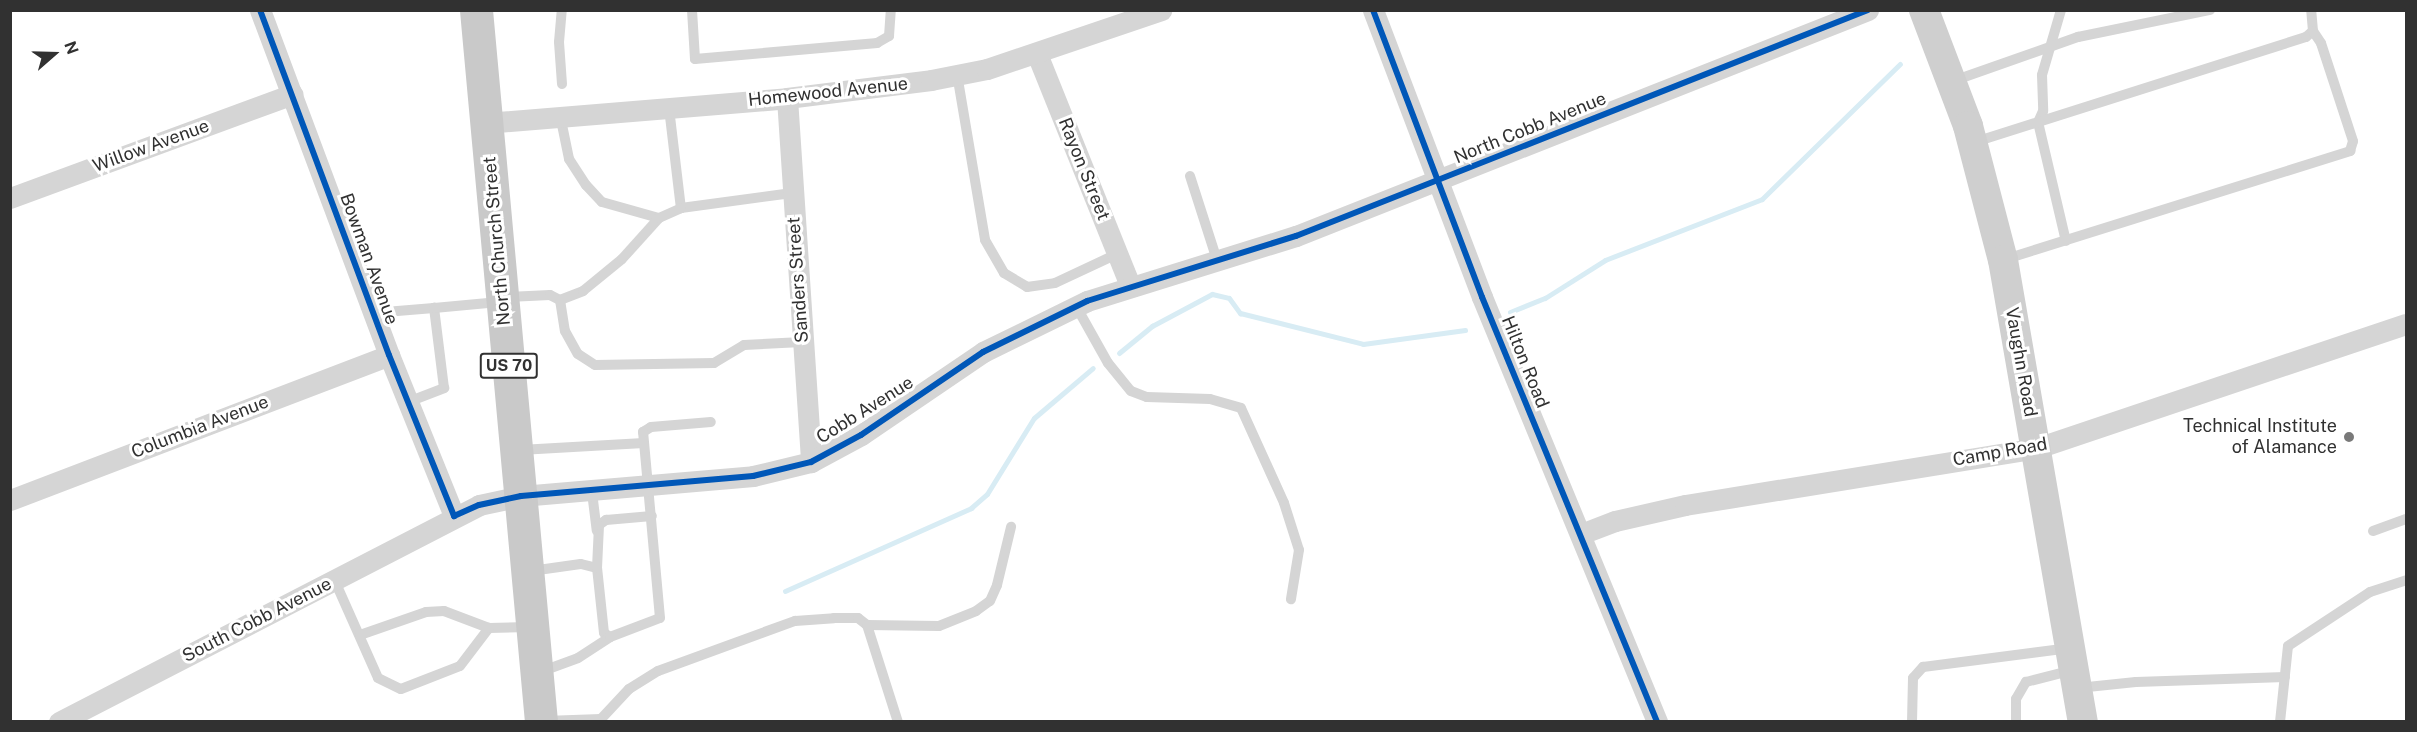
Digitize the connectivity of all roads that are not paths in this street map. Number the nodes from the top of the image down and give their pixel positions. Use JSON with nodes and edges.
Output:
{"nodes":[{"id":1,"x":260,"y":10,"type":"edge"},
{"id":2,"x":476,"y":10,"type":"edge"},
{"id":3,"x":562,"y":10,"type":"edge"},
{"id":4,"x":692,"y":10,"type":"edge"},
{"id":5,"x":891,"y":10,"type":"edge"},
{"id":6,"x":1161,"y":10,"type":"edge"},
{"id":7,"x":1373,"y":10,"type":"edge"},
{"id":8,"x":1868,"y":10,"type":"edge"},
{"id":9,"x":1924,"y":10,"type":"edge"},
{"id":10,"x":2061,"y":10,"type":"edge"},
{"id":11,"x":2210,"y":10,"type":"edge"},
{"id":12,"x":2311,"y":10,"type":"edge"},
{"id":13,"x":2313,"y":31,"type":"junction"},
{"id":14,"x":2050,"y":47,"type":"junction"},
{"id":15,"x":1036,"y":54,"type":"junction"},
{"id":16,"x":957,"y":74,"type":"junction"},
{"id":17,"x":1952,"y":82,"type":"junction"},
{"id":18,"x":562,"y":84,"type":"dead end"},
{"id":19,"x":292,"y":94,"type":"junction"},
{"id":20,"x":787,"y":98,"type":"junction"},
{"id":21,"x":669,"y":108,"type":"junction"},
{"id":22,"x":560,"y":115,"type":"junction"},
{"id":23,"x":2038,"y":122,"type":"junction"},
{"id":24,"x":486,"y":123,"type":"junction"},
{"id":25,"x":1973,"y":143,"type":"junction"},
{"id":26,"x":1190,"y":176,"type":"dead end"},
{"id":27,"x":1436,"y":181,"type":"junction"},
{"id":28,"x":792,"y":193,"type":"junction"},
{"id":29,"x":10,"y":198,"type":"edge"},
{"id":30,"x":681,"y":208,"type":"junction"},
{"id":31,"x":659,"y":218,"type":"junction"},
{"id":32,"x":2066,"y":241,"type":"junction"},
{"id":33,"x":1119,"y":253,"type":"junction"},
{"id":34,"x":1217,"y":260,"type":"junction"},
{"id":35,"x":2003,"y":260,"type":"junction"},
{"id":36,"x":1130,"y":285,"type":"junction"},
{"id":37,"x":502,"y":300,"type":"junction"},
{"id":38,"x":560,"y":300,"type":"junction"},
{"id":39,"x":1076,"y":306,"type":"junction"},
{"id":40,"x":434,"y":309,"type":"junction"},
{"id":41,"x":373,"y":313,"type":"junction"},
{"id":42,"x":2406,"y":324,"type":"edge"},
{"id":43,"x":802,"y":342,"type":"junction"},
{"id":44,"x":389,"y":355,"type":"junction"},
{"id":45,"x":408,"y":402,"type":"junction"},
{"id":46,"x":711,"y":422,"type":"dead end"},
{"id":47,"x":644,"y":443,"type":"junction"},
{"id":48,"x":2037,"y":448,"type":"junction"},
{"id":49,"x":517,"y":450,"type":"junction"},
{"id":50,"x":811,"y":462,"type":"junction"},
{"id":51,"x":649,"y":486,"type":"junction"},
{"id":52,"x":592,"y":492,"type":"junction"},
{"id":53,"x":521,"y":496,"type":"junction"},
{"id":54,"x":10,"y":500,"type":"edge"},
{"id":55,"x":454,"y":516,"type":"junction"},
{"id":56,"x":652,"y":516,"type":"junction"},
{"id":57,"x":2406,"y":519,"type":"edge"},
{"id":58,"x":1011,"y":527,"type":"dead end"},
{"id":59,"x":2373,"y":531,"type":"dead end"},
{"id":60,"x":1581,"y":534,"type":"junction"},
{"id":61,"x":597,"y":536,"type":"junction"},
{"id":62,"x":597,"y":568,"type":"junction"},
{"id":63,"x":528,"y":571,"type":"junction"},
{"id":64,"x":334,"y":579,"type":"junction"},
{"id":65,"x":2406,"y":580,"type":"edge"},
{"id":66,"x":1291,"y":599,"type":"dead end"},
{"id":67,"x":867,"y":625,"type":"junction"},
{"id":68,"x":533,"y":627,"type":"junction"},
{"id":69,"x":489,"y":628,"type":"junction"},
{"id":70,"x":360,"y":635,"type":"junction"},
{"id":71,"x":610,"y":637,"type":"junction"},
{"id":72,"x":2074,"y":669,"type":"junction"},
{"id":73,"x":537,"y":673,"type":"junction"},
{"id":74,"x":2284,"y":677,"type":"junction"},
{"id":75,"x":601,"y":720,"type":"edge"},
{"id":76,"x":542,"y":721,"type":"edge"},
{"id":77,"x":59,"y":722,"type":"edge"},
{"id":78,"x":898,"y":722,"type":"edge"},
{"id":79,"x":1657,"y":722,"type":"edge"},
{"id":80,"x":1912,"y":722,"type":"edge"},
{"id":81,"x":2016,"y":722,"type":"edge"},
{"id":82,"x":2083,"y":722,"type":"edge"},
{"id":83,"x":2280,"y":722,"type":"edge"}],
"edges":[{"from":1,"to":19,"type":"street","name":"Bowman Avenue"},
{"from":2,"to":24,"type":"main road","name":"North Church Street","number":"US 70"},
{"from":3,"to":18,"type":"lane"},
{"from":4,"to":5,"type":"lane"},
{"from":6,"to":15,"type":"street","name":"Homewood Avenue"},
{"from":7,"to":27,"type":"street","name":"Hilton Road"},
{"from":8,"to":27,"type":"street","name":"North Cobb Avenue"},
{"from":9,"to":17,"type":"street","name":"Vaughn Road"},
{"from":10,"to":14,"type":"lane"},
{"from":11,"to":14,"type":"lane"},
{"from":12,"to":13,"type":"lane"},
{"from":13,"to":23,"type":"lane"},
{"from":13,"to":32,"type":"lane"},
{"from":14,"to":17,"type":"lane"},
{"from":14,"to":23,"type":"lane"},
{"from":15,"to":16,"type":"street","name":"Homewood Avenue"},
{"from":15,"to":33,"type":"street","name":"Rayon Street"},
{"from":16,"to":20,"type":"street","name":"Homewood Avenue"},
{"from":16,"to":33,"type":"lane"},
{"from":17,"to":25,"type":"street","name":"Vaughn Road"},
{"from":19,"to":29,"type":"street","name":"Willow Avenue"},
{"from":19,"to":41,"type":"street","name":"Bowman Avenue"},
{"from":20,"to":21,"type":"street","name":"Homewood Avenue"},
{"from":20,"to":28,"type":"street","name":"Sanders Street"},
{"from":21,"to":22,"type":"street","name":"Homewood Avenue"},
{"from":21,"to":30,"type":"lane"},
{"from":22,"to":24,"type":"street","name":"Homewood Avenue"},
{"from":22,"to":31,"type":"lane"},
{"from":23,"to":25,"type":"lane"},
{"from":23,"to":32,"type":"lane"},
{"from":24,"to":37,"type":"main road","name":"North Church Street","number":"US 70"},
{"from":25,"to":35,"type":"street","name":"Vaughn Road"},
{"from":26,"to":34,"type":"lane"},
{"from":27,"to":34,"type":"street","name":"North Cobb Avenue"},
{"from":27,"to":60,"type":"street","name":"Hilton Road"},
{"from":28,"to":30,"type":"lane"},
{"from":28,"to":43,"type":"street","name":"Sanders Street"},
{"from":30,"to":31,"type":"lane"},
{"from":31,"to":38,"type":"lane"},
{"from":32,"to":35,"type":"lane"},
{"from":33,"to":36,"type":"street","name":"Rayon Street"},
{"from":34,"to":36,"type":"street","name":"North Cobb Avenue"},
{"from":35,"to":48,"type":"street","name":"Vaughn Road"},
{"from":36,"to":39,"type":"street","name":"Cobb Avenue"},
{"from":37,"to":38,"type":"lane"},
{"from":37,"to":40,"type":"lane"},
{"from":37,"to":49,"type":"main road","name":"North Church Street","number":"US 70"},
{"from":38,"to":43,"type":"lane"},
{"from":39,"to":50,"type":"street","name":"Cobb Avenue"},
{"from":39,"to":66,"type":"lane"},
{"from":40,"to":41,"type":"lane"},
{"from":40,"to":45,"type":"lane"},
{"from":41,"to":44,"type":"street","name":"Bowman Avenue"},
{"from":42,"to":48,"type":"street","name":"Camp Road"},
{"from":43,"to":50,"type":"street","name":"Sanders Street"},
{"from":44,"to":45,"type":"street","name":"Bowman Avenue"},
{"from":44,"to":54,"type":"street","name":"Columbia Avenue"},
{"from":45,"to":55,"type":"street","name":"Bowman Avenue"},
{"from":46,"to":47,"type":"lane"},
{"from":47,"to":49,"type":"lane"},
{"from":47,"to":51,"type":"lane"},
{"from":48,"to":60,"type":"street","name":"Camp Road"},
{"from":48,"to":72,"type":"street","name":"Vaughn Road"},
{"from":49,"to":53,"type":"main road","name":"North Church Street","number":"US 70"},
{"from":50,"to":51,"type":"street","name":"Cobb Avenue"},
{"from":51,"to":52,"type":"street","name":"Cobb Avenue"},
{"from":51,"to":56,"type":"lane"},
{"from":52,"to":53,"type":"street","name":"Cobb Avenue"},
{"from":52,"to":61,"type":"lane"},
{"from":53,"to":55,"type":"street","name":"Cobb Avenue"},
{"from":53,"to":63,"type":"main road","name":"North Church Street","number":"US 70"},
{"from":55,"to":64,"type":"street","name":"South Cobb Avenue"},
{"from":56,"to":61,"type":"lane"},
{"from":56,"to":71,"type":"lane"},
{"from":57,"to":59,"type":"lane"},
{"from":58,"to":67,"type":"lane"},
{"from":60,"to":79,"type":"street","name":"Hilton Road"},
{"from":61,"to":62,"type":"lane"},
{"from":62,"to":63,"type":"lane"},
{"from":62,"to":71,"type":"lane"},
{"from":63,"to":68,"type":"main road","name":"North Church Street","number":"US 70"},
{"from":64,"to":70,"type":"lane"},
{"from":64,"to":77,"type":"street","name":"South Cobb Avenue"},
{"from":65,"to":74,"type":"lane"},
{"from":67,"to":75,"type":"lane"},
{"from":67,"to":78,"type":"lane"},
{"from":68,"to":69,"type":"lane"},
{"from":68,"to":73,"type":"main road","name":"North Church Street","number":"US 70"},
{"from":69,"to":70,"type":"lane"},
{"from":69,"to":70,"type":"lane"},
{"from":71,"to":73,"type":"lane"},
{"from":72,"to":74,"type":"lane"},
{"from":72,"to":80,"type":"lane"},
{"from":72,"to":81,"type":"lane"},
{"from":72,"to":82,"type":"street","name":"Vaughn Road"},
{"from":73,"to":76,"type":"main road","name":"North Church Street","number":"US 70"},
{"from":74,"to":83,"type":"lane"},
{"from":75,"to":76,"type":"lane"}]}
